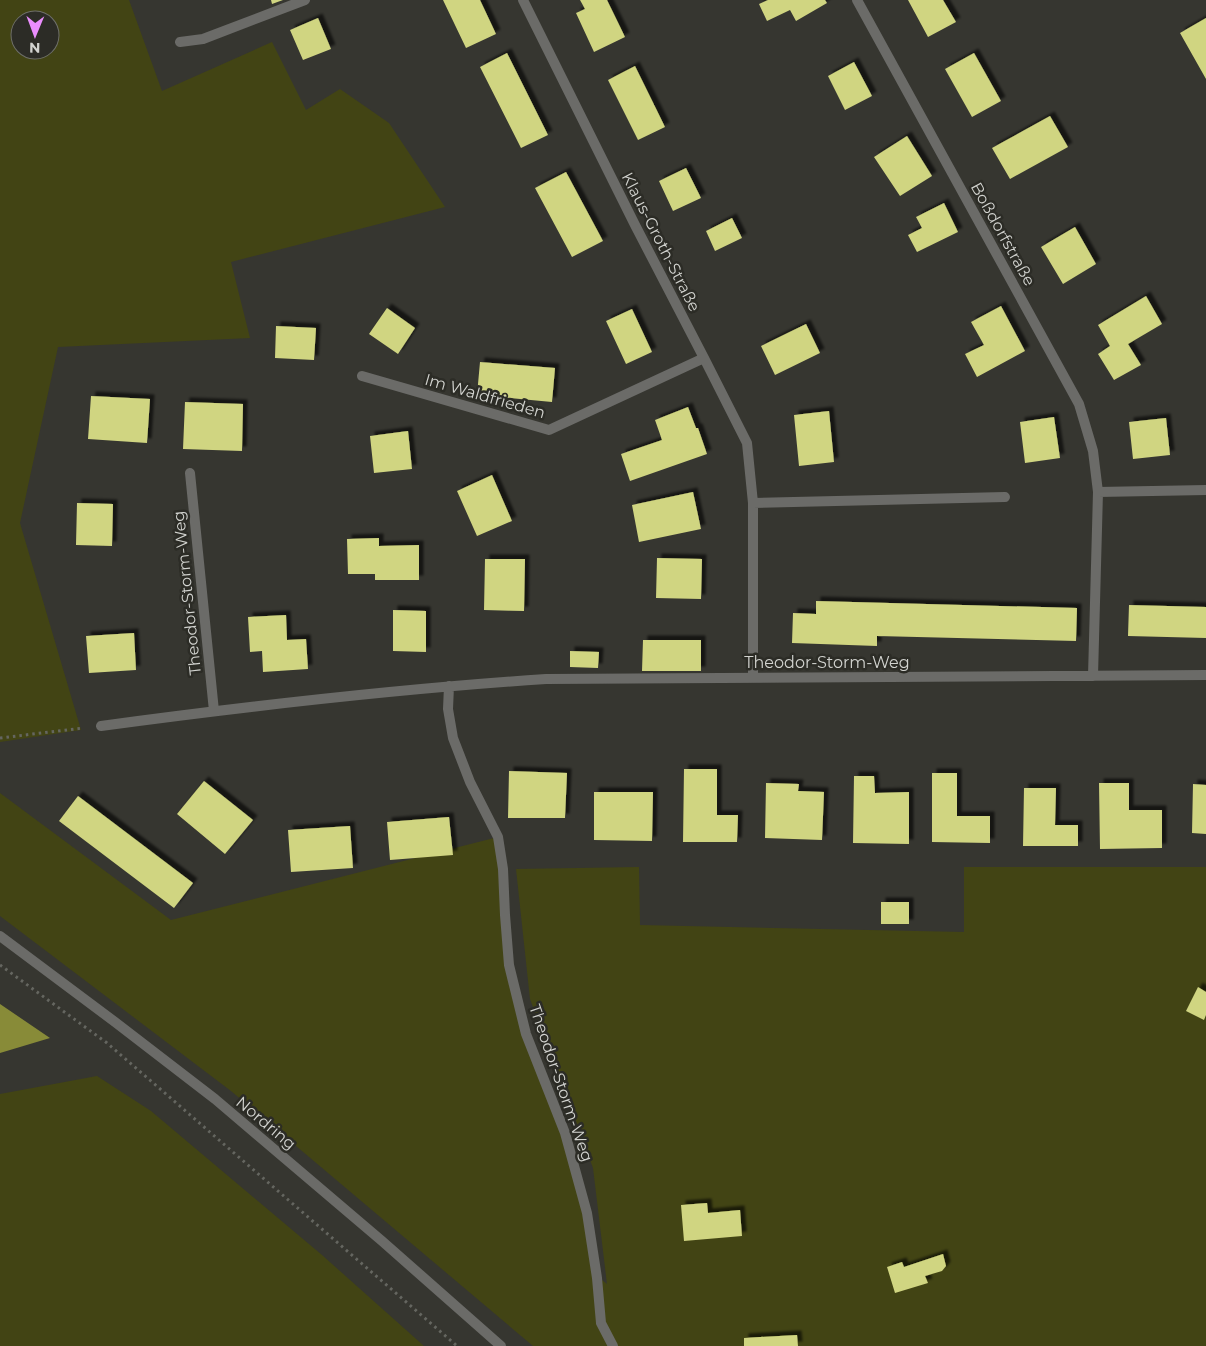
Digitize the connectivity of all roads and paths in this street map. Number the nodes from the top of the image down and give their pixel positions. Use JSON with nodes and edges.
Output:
{"nodes":[{"id":1,"x":305,"y":0,"type":"edge"},
{"id":2,"x":523,"y":0,"type":"edge"},
{"id":3,"x":857,"y":0,"type":"edge"},
{"id":4,"x":180,"y":42,"type":"dead end"},
{"id":5,"x":704,"y":358,"type":"junction"},
{"id":6,"x":362,"y":376,"type":"dead end"},
{"id":7,"x":190,"y":473,"type":"dead end"},
{"id":8,"x":1206,"y":490,"type":"edge"},
{"id":9,"x":1098,"y":492,"type":"junction"},
{"id":10,"x":1005,"y":497,"type":"dead end"},
{"id":11,"x":754,"y":503,"type":"junction"},
{"id":12,"x":1206,"y":675,"type":"edge"},
{"id":13,"x":1093,"y":676,"type":"junction"},
{"id":14,"x":753,"y":677,"type":"junction"},
{"id":15,"x":449,"y":686,"type":"junction"},
{"id":16,"x":214,"y":711,"type":"junction"},
{"id":17,"x":101,"y":726,"type":"joint"},
{"id":18,"x":0,"y":738,"type":"edge"},
{"id":19,"x":0,"y":936,"type":"edge"},
{"id":20,"x":0,"y":966,"type":"edge"},
{"id":21,"x":458,"y":1346,"type":"edge"},
{"id":22,"x":502,"y":1346,"type":"edge"},
{"id":23,"x":613,"y":1346,"type":"edge"}],
"edges":[{"from":1,"to":4,"type":"street"},
{"from":2,"to":5,"type":"street","name":"Klaus-Groth-Straße"},
{"from":3,"to":9,"type":"street","name":"Boßdorfstraße"},
{"from":5,"to":6,"type":"street","name":"Im Waldfrieden"},
{"from":5,"to":11,"type":"street","name":"Klaus-Groth-Straße"},
{"from":7,"to":16,"type":"street","name":"Theodor-Storm-Weg"},
{"from":8,"to":9,"type":"street"},
{"from":9,"to":13,"type":"street","name":"Boßdorfstraße"},
{"from":10,"to":11,"type":"street"},
{"from":11,"to":14,"type":"street","name":"Klaus-Groth-Straße"},
{"from":12,"to":13,"type":"street","name":"Theodor-Storm-Weg"},
{"from":13,"to":14,"type":"street","name":"Theodor-Storm-Weg"},
{"from":14,"to":15,"type":"street","name":"Theodor-Storm-Weg"},
{"from":15,"to":16,"type":"street","name":"Theodor-Storm-Weg"},
{"from":15,"to":23,"type":"street","name":"Theodor-Storm-Weg"},
{"from":16,"to":17,"type":"street","name":"Theodor-Storm-Weg"},
{"from":17,"to":18,"type":"path"},
{"from":19,"to":22,"type":"street","name":"Nordring"},
{"from":20,"to":21,"type":"path"}]}
